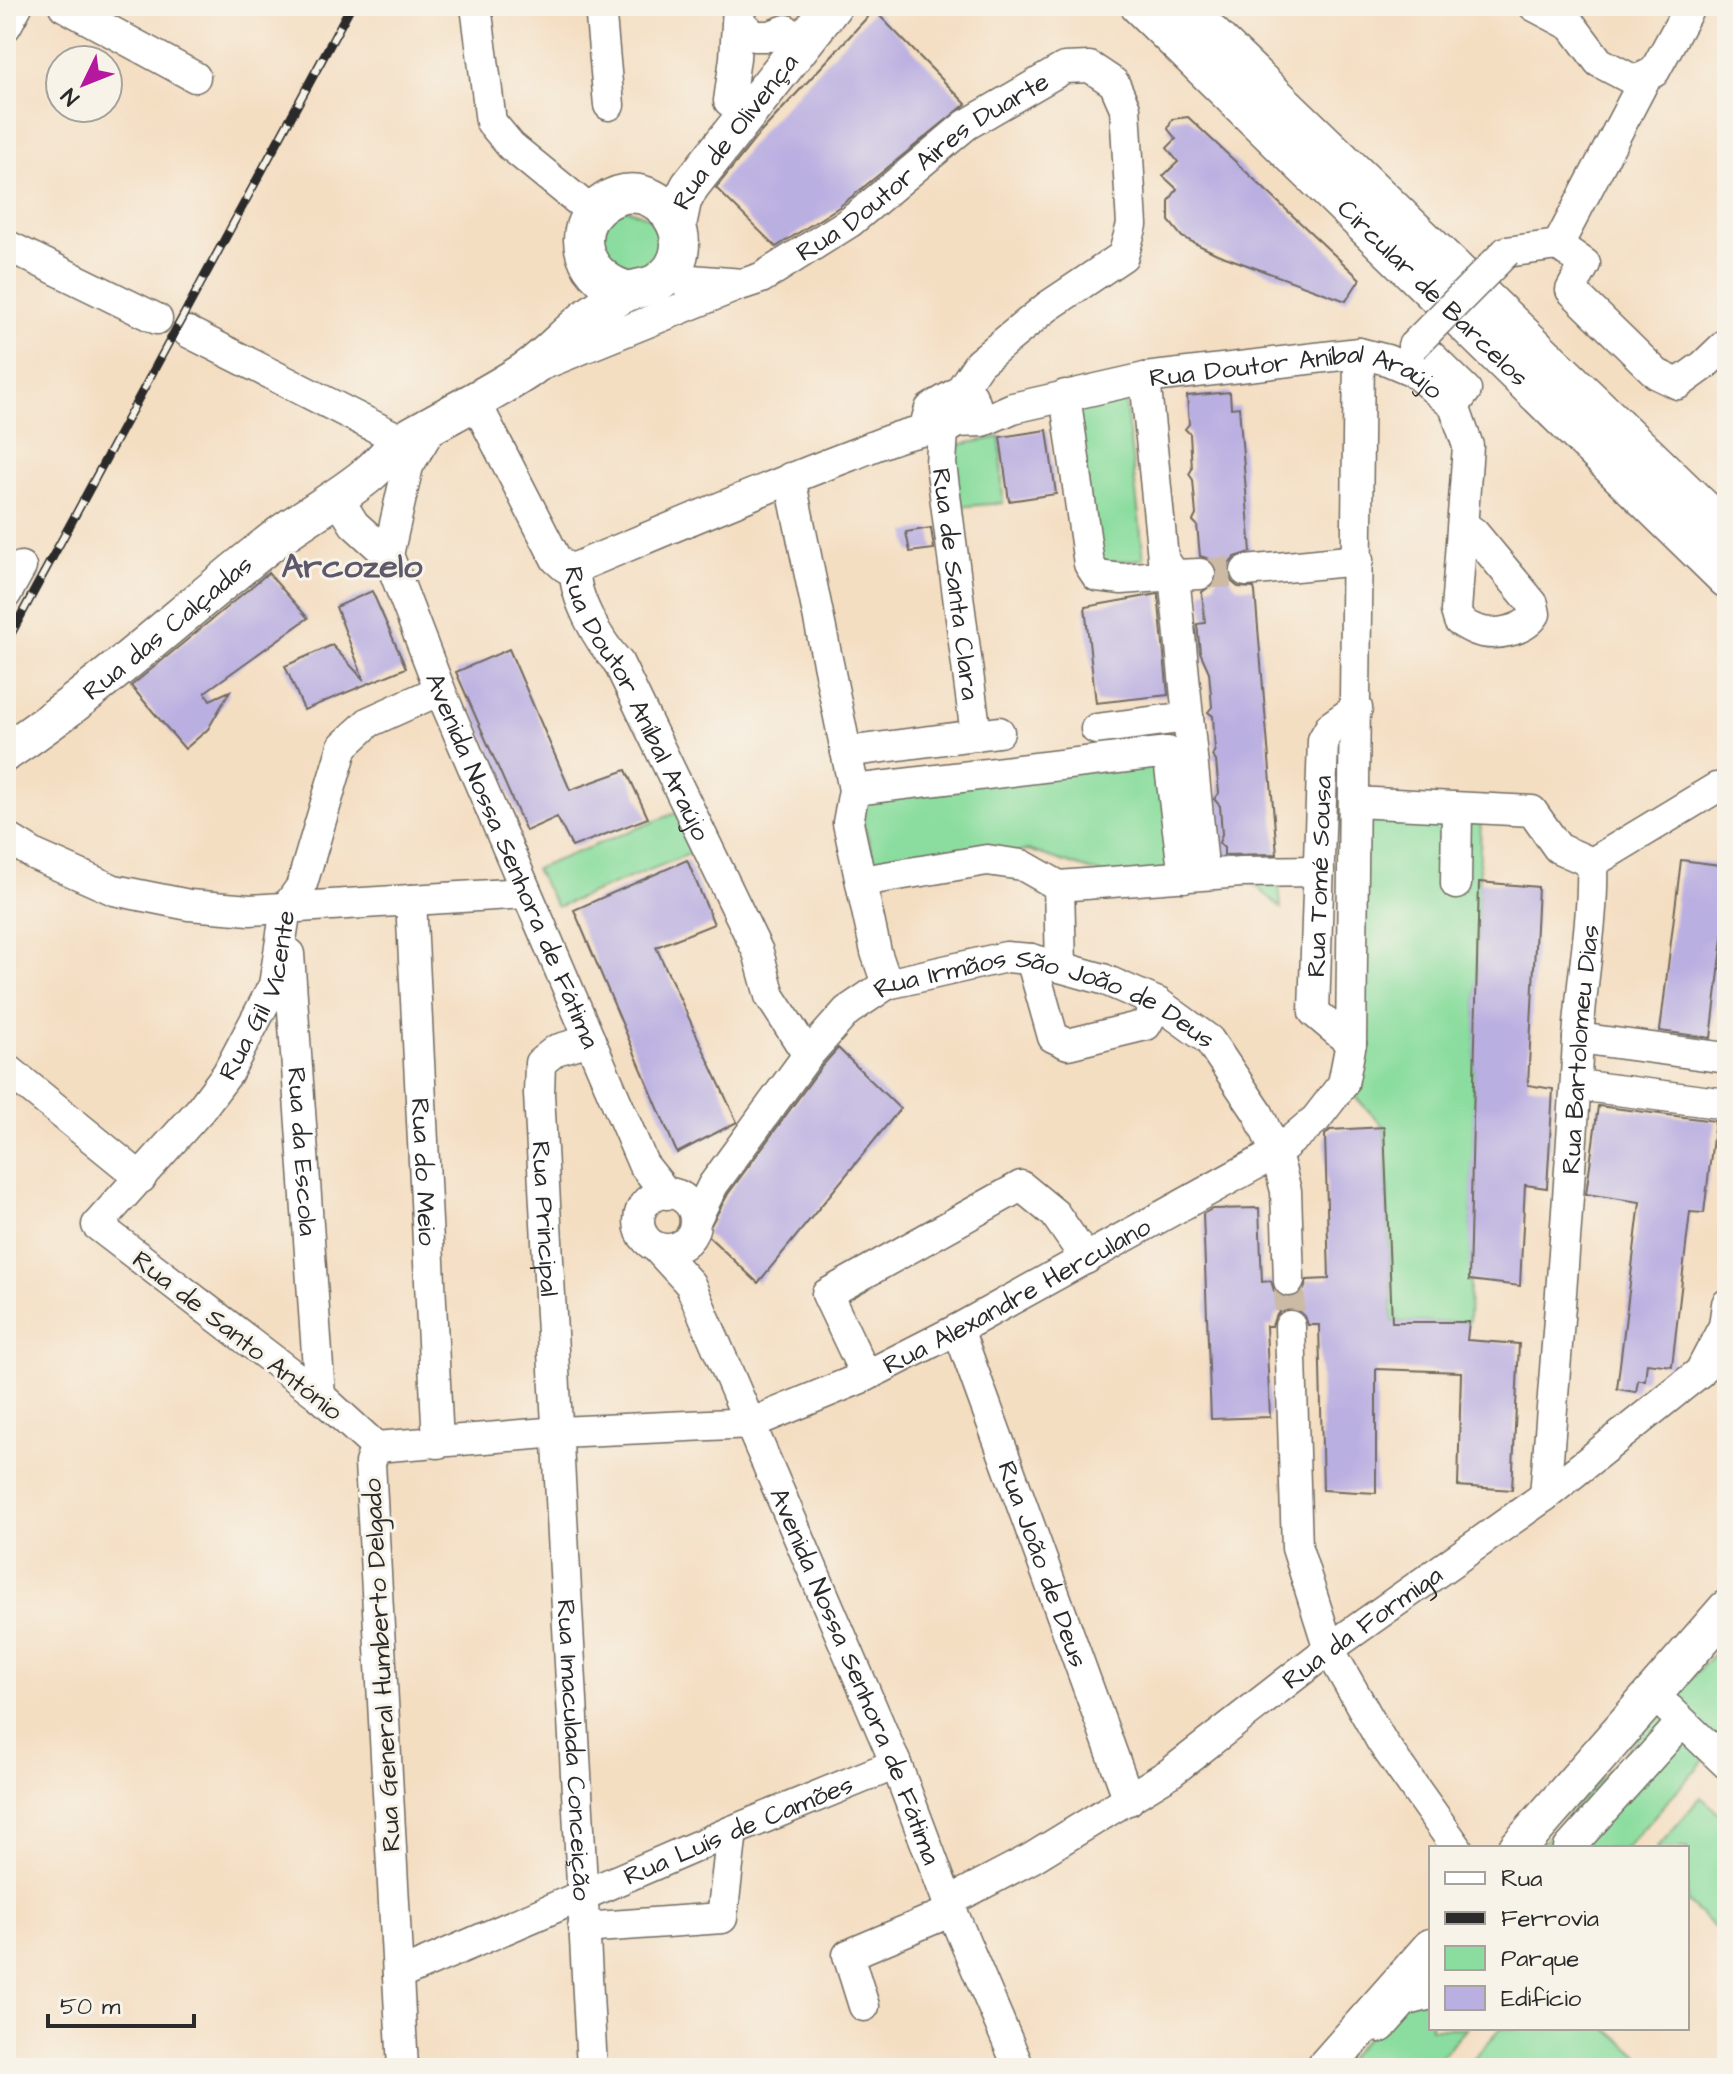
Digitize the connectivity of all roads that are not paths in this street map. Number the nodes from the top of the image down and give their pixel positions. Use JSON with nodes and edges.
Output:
{"nodes":[{"id":1,"x":17,"y":6,"type":"edge"},
{"id":2,"x":64,"y":6,"type":"edge"},
{"id":3,"x":476,"y":6,"type":"edge"},
{"id":4,"x":600,"y":6,"type":"edge"},
{"id":5,"x":832,"y":6,"type":"edge"},
{"id":6,"x":1112,"y":6,"type":"edge"},
{"id":7,"x":1140,"y":6,"type":"edge"},
{"id":8,"x":1182,"y":6,"type":"edge"},
{"id":9,"x":1207,"y":6,"type":"edge"},
{"id":10,"x":1534,"y":6,"type":"edge"},
{"id":11,"x":1691,"y":7,"type":"edge"},
{"id":12,"x":738,"y":13,"type":"edge"},
{"id":13,"x":796,"y":18,"type":"edge"},
{"id":14,"x":6,"y":26,"type":"edge"},
{"id":15,"x":195,"y":77,"type":"dead end"},
{"id":16,"x":1646,"y":77,"type":"junction"},
{"id":17,"x":729,"y":101,"type":"junction"},
{"id":18,"x":609,"y":105,"type":"dead end"},
{"id":19,"x":634,"y":194,"type":"junction"},
{"id":20,"x":593,"y":213,"type":"junction"},
{"id":21,"x":6,"y":245,"type":"edge"},
{"id":22,"x":1558,"y":245,"type":"junction"},
{"id":23,"x":587,"y":259,"type":"junction"},
{"id":24,"x":663,"y":259,"type":"junction"},
{"id":25,"x":734,"y":283,"type":"junction"},
{"id":26,"x":157,"y":319,"type":"dead end"},
{"id":27,"x":188,"y":332,"type":"dead end"},
{"id":28,"x":1727,"y":343,"type":"edge"},
{"id":29,"x":1378,"y":348,"type":"junction"},
{"id":30,"x":526,"y":371,"type":"junction"},
{"id":31,"x":1145,"y":378,"type":"junction"},
{"id":32,"x":1065,"y":395,"type":"junction"},
{"id":33,"x":474,"y":399,"type":"junction"},
{"id":34,"x":1454,"y":406,"type":"junction"},
{"id":35,"x":949,"y":416,"type":"junction"},
{"id":36,"x":418,"y":432,"type":"junction"},
{"id":37,"x":1661,"y":468,"type":"junction"},
{"id":38,"x":790,"y":478,"type":"junction"},
{"id":39,"x":1626,"y":481,"type":"junction"},
{"id":40,"x":358,"y":495,"type":"junction"},
{"id":41,"x":400,"y":499,"type":"junction"},
{"id":42,"x":1463,"y":525,"type":"dead end"},
{"id":43,"x":1727,"y":532,"type":"edge"},
{"id":44,"x":388,"y":555,"type":"junction"},
{"id":45,"x":1358,"y":560,"type":"junction"},
{"id":46,"x":21,"y":567,"type":"dead end"},
{"id":47,"x":575,"y":568,"type":"junction"},
{"id":48,"x":1246,"y":571,"type":"tunnel mouth"},
{"id":49,"x":1187,"y":575,"type":"junction"},
{"id":50,"x":1727,"y":579,"type":"edge"},
{"id":51,"x":6,"y":594,"type":"edge"},
{"id":52,"x":440,"y":690,"type":"junction"},
{"id":53,"x":1357,"y":708,"type":"junction"},
{"id":54,"x":1188,"y":717,"type":"junction"},
{"id":55,"x":1096,"y":729,"type":"dead end"},
{"id":56,"x":6,"y":752,"type":"edge"},
{"id":57,"x":846,"y":752,"type":"junction"},
{"id":58,"x":1727,"y":789,"type":"edge"},
{"id":59,"x":854,"y":790,"type":"junction"},
{"id":60,"x":1355,"y":802,"type":"junction"},
{"id":61,"x":1457,"y":808,"type":"junction"},
{"id":62,"x":6,"y":837,"type":"edge"},
{"id":63,"x":1592,"y":863,"type":"junction"},
{"id":64,"x":1193,"y":866,"type":"junction"},
{"id":65,"x":1319,"y":871,"type":"junction"},
{"id":66,"x":862,"y":881,"type":"junction"},
{"id":67,"x":1456,"y":884,"type":"dead end"},
{"id":68,"x":1059,"y":886,"type":"junction"},
{"id":69,"x":525,"y":893,"type":"junction"},
{"id":70,"x":411,"y":900,"type":"junction"},
{"id":71,"x":286,"y":908,"type":"junction"},
{"id":72,"x":1031,"y":959,"type":"junction"},
{"id":73,"x":1061,"y":967,"type":"junction"},
{"id":74,"x":887,"y":984,"type":"junction"},
{"id":75,"x":1158,"y":1003,"type":"junction"},
{"id":76,"x":1578,"y":1038,"type":"junction"},
{"id":77,"x":590,"y":1040,"type":"junction"},
{"id":78,"x":1351,"y":1043,"type":"junction"},
{"id":79,"x":808,"y":1055,"type":"junction"},
{"id":80,"x":1727,"y":1058,"type":"edge"},
{"id":81,"x":6,"y":1068,"type":"edge"},
{"id":82,"x":1577,"y":1085,"type":"junction"},
{"id":83,"x":1727,"y":1104,"type":"edge"},
{"id":84,"x":1276,"y":1153,"type":"junction"},
{"id":85,"x":643,"y":1164,"type":"junction"},
{"id":86,"x":141,"y":1178,"type":"junction"},
{"id":87,"x":713,"y":1185,"type":"junction"},
{"id":88,"x":672,"y":1195,"type":"junction"},
{"id":89,"x":641,"y":1211,"type":"junction"},
{"id":90,"x":97,"y":1225,"type":"joint"},
{"id":91,"x":694,"y":1227,"type":"junction"},
{"id":92,"x":656,"y":1247,"type":"junction"},
{"id":93,"x":1086,"y":1259,"type":"junction"},
{"id":94,"x":1289,"y":1281,"type":"tunnel mouth"},
{"id":95,"x":690,"y":1284,"type":"junction"},
{"id":96,"x":1727,"y":1304,"type":"edge"},
{"id":97,"x":1290,"y":1326,"type":"tunnel mouth"},
{"id":98,"x":958,"y":1329,"type":"junction"},
{"id":99,"x":866,"y":1376,"type":"junction"},
{"id":100,"x":320,"y":1396,"type":"junction"},
{"id":101,"x":752,"y":1423,"type":"junction"},
{"id":102,"x":559,"y":1432,"type":"junction"},
{"id":103,"x":438,"y":1443,"type":"junction"},
{"id":104,"x":376,"y":1447,"type":"junction"},
{"id":105,"x":1545,"y":1496,"type":"junction"},
{"id":106,"x":1727,"y":1609,"type":"edge"},
{"id":107,"x":1329,"y":1649,"type":"junction"},
{"id":108,"x":1653,"y":1694,"type":"junction"},
{"id":109,"x":1682,"y":1722,"type":"junction"},
{"id":110,"x":896,"y":1764,"type":"junction"},
{"id":111,"x":1727,"y":1764,"type":"edge"},
{"id":112,"x":1129,"y":1800,"type":"junction"},
{"id":113,"x":732,"y":1831,"type":"junction"},
{"id":114,"x":1456,"y":1846,"type":"edge"},
{"id":115,"x":1520,"y":1846,"type":"edge"},
{"id":116,"x":1571,"y":1846,"type":"edge"},
{"id":117,"x":582,"y":1897,"type":"junction"},
{"id":118,"x":950,"y":1906,"type":"junction"},
{"id":119,"x":583,"y":1928,"type":"junction"},
{"id":120,"x":1429,"y":1950,"type":"edge"},
{"id":121,"x":398,"y":1975,"type":"junction"},
{"id":122,"x":1429,"y":1995,"type":"edge"},
{"id":123,"x":864,"y":2006,"type":"dead end"},
{"id":124,"x":1376,"y":2033,"type":"dead end"},
{"id":125,"x":403,"y":2068,"type":"edge"},
{"id":126,"x":592,"y":2068,"type":"edge"},
{"id":127,"x":1019,"y":2068,"type":"edge"},
{"id":128,"x":1325,"y":2068,"type":"edge"}],
"edges":[{"from":1,"to":14,"type":"street"},
{"from":2,"to":15,"type":"street"},
{"from":3,"to":20,"type":"street"},
{"from":4,"to":18,"type":"street"},
{"from":5,"to":24,"type":"main road","name":"Rua de Olivença"},
{"from":6,"to":39,"type":"main road"},
{"from":7,"to":39,"type":"main road","name":"Circular de Barcelos"},
{"from":8,"to":37,"type":"main road","name":"Circular de Barcelos"},
{"from":9,"to":37,"type":"main road"},
{"from":10,"to":16,"type":"street"},
{"from":11,"to":16,"type":"street"},
{"from":12,"to":13,"type":"street"},
{"from":12,"to":17,"type":"street"},
{"from":13,"to":17,"type":"main road","name":"Rua de Olivença"},
{"from":16,"to":22,"type":"street"},
{"from":17,"to":19,"type":"main road","name":"Rua de Olivença"},
{"from":19,"to":20,"type":"main road"},
{"from":19,"to":24,"type":"main road"},
{"from":20,"to":23,"type":"main road"},
{"from":21,"to":26,"type":"street"},
{"from":22,"to":28,"type":"street"},
{"from":22,"to":34,"type":"street","bridge":true},
{"from":23,"to":24,"type":"main road"},
{"from":23,"to":30,"type":"main road","name":"Rua das Calçadas"},
{"from":24,"to":25,"type":"street","name":"Rua Doutor Aires Duarte"},
{"from":24,"to":30,"type":"main road","name":"Rua das Calçadas"},
{"from":25,"to":30,"type":"street"},
{"from":25,"to":35,"type":"street","name":"Rua Doutor Aires Duarte"},
{"from":27,"to":36,"type":"street"},
{"from":29,"to":31,"type":"street","name":"Rua Doutor Aníbal Araújo"},
{"from":29,"to":34,"type":"street","name":"Rua Doutor Aníbal Araújo"},
{"from":29,"to":45,"type":"street","name":"Rua Tomé Sousa"},
{"from":30,"to":33,"type":"main road","name":"Rua das Calçadas"},
{"from":31,"to":32,"type":"street","name":"Rua Doutor Aníbal Araújo"},
{"from":31,"to":49,"type":"street"},
{"from":32,"to":35,"type":"street","name":"Rua Doutor Aníbal Araújo"},
{"from":32,"to":49,"type":"street"},
{"from":33,"to":36,"type":"main road","name":"Rua das Calçadas"},
{"from":33,"to":47,"type":"street"},
{"from":34,"to":42,"type":"street","name":"Rua Doutor Aníbal Araújo"},
{"from":35,"to":38,"type":"street","name":"Rua Doutor Aníbal Araújo"},
{"from":35,"to":57,"type":"street","name":"Rua de Santa Clara"},
{"from":36,"to":40,"type":"main road","name":"Rua das Calçadas"},
{"from":36,"to":41,"type":"street"},
{"from":37,"to":43,"type":"main road","name":"Circular de Barcelos"},
{"from":38,"to":47,"type":"street","name":"Rua Doutor Aníbal Araújo"},
{"from":38,"to":57,"type":"street"},
{"from":39,"to":50,"type":"main road","name":"Circular de Barcelos"},
{"from":40,"to":41,"type":"street"},
{"from":40,"to":41,"type":"street"},
{"from":40,"to":44,"type":"street"},
{"from":40,"to":56,"type":"main road","name":"Rua das Calçadas"},
{"from":41,"to":44,"type":"street"},
{"from":44,"to":52,"type":"street","name":"Avenida Nossa Senhora de Fátima"},
{"from":45,"to":48,"type":"street"},
{"from":45,"to":53,"type":"street","name":"Rua Tomé Sousa"},
{"from":46,"to":51,"type":"street"},
{"from":47,"to":79,"type":"street","name":"Rua Doutor Aníbal Araújo"},
{"from":49,"to":54,"type":"street"},
{"from":52,"to":69,"type":"street","name":"Avenida Nossa Senhora de Fátima"},
{"from":52,"to":71,"type":"street","name":"Rua Gil Vicente"},
{"from":53,"to":60,"type":"street","name":"Rua Tomé Sousa"},
{"from":53,"to":65,"type":"street","name":"Rua Tomé Sousa"},
{"from":54,"to":55,"type":"street"},
{"from":54,"to":64,"type":"street"},
{"from":57,"to":59,"type":"street"},
{"from":58,"to":63,"type":"street"},
{"from":59,"to":64,"type":"street"},
{"from":59,"to":66,"type":"street"},
{"from":60,"to":61,"type":"street"},
{"from":60,"to":78,"type":"street","name":"Rua Tomé Sousa"},
{"from":61,"to":63,"type":"street"},
{"from":61,"to":67,"type":"street"},
{"from":62,"to":71,"type":"street"},
{"from":63,"to":76,"type":"street","name":"Rua Bartolomeu Dias"},
{"from":64,"to":65,"type":"street"},
{"from":64,"to":68,"type":"street"},
{"from":65,"to":78,"type":"street","name":"Rua Tomé Sousa"},
{"from":66,"to":68,"type":"street"},
{"from":66,"to":74,"type":"street"},
{"from":68,"to":73,"type":"street"},
{"from":69,"to":70,"type":"street"},
{"from":69,"to":77,"type":"street","name":"Avenida Nossa Senhora de Fátima"},
{"from":70,"to":71,"type":"street"},
{"from":70,"to":103,"type":"street","name":"Rua do Meio"},
{"from":71,"to":86,"type":"street","name":"Rua Gil Vicente"},
{"from":71,"to":100,"type":"street","name":"Rua da Escola"},
{"from":72,"to":73,"type":"street","name":"Rua Irmãos São João de Deus"},
{"from":72,"to":74,"type":"street","name":"Rua Irmãos São João de Deus"},
{"from":72,"to":75,"type":"street"},
{"from":73,"to":75,"type":"street","name":"Rua Irmãos São João de Deus"},
{"from":74,"to":79,"type":"street","name":"Rua Irmãos São João de Deus"},
{"from":75,"to":84,"type":"street","name":"Rua Irmãos São João de Deus"},
{"from":76,"to":80,"type":"street"},
{"from":76,"to":82,"type":"street","name":"Rua Bartolomeu Dias"},
{"from":77,"to":85,"type":"street","name":"Avenida Nossa Senhora de Fátima"},
{"from":77,"to":102,"type":"street","name":"Rua Principal"},
{"from":78,"to":84,"type":"street","name":"Rua Tomé Sousa"},
{"from":79,"to":87,"type":"street","name":"Rua Irmãos São João de Deus"},
{"from":81,"to":86,"type":"street"},
{"from":82,"to":83,"type":"street"},
{"from":82,"to":105,"type":"street","name":"Rua Bartolomeu Dias"},
{"from":84,"to":93,"type":"street","name":"Rua Alexandre Herculano"},
{"from":84,"to":94,"type":"street","name":"Rua Irmãos São João de Deus"},
{"from":85,"to":88,"type":"street","name":"Avenida Nossa Senhora de Fátima"},
{"from":85,"to":89,"type":"street","name":"Avenida Nossa Senhora de Fátima"},
{"from":86,"to":90,"type":"street","name":"Rua Gil Vicente"},
{"from":87,"to":88,"type":"street"},
{"from":87,"to":91,"type":"street","name":"Rua Irmãos São João de Deus"},
{"from":88,"to":89,"type":"street"},
{"from":88,"to":91,"type":"street"},
{"from":89,"to":92,"type":"street"},
{"from":90,"to":100,"type":"street","name":"Rua de Santo António"},
{"from":91,"to":92,"type":"street"},
{"from":91,"to":95,"type":"street","name":"Avenida Nossa Senhora de Fátima"},
{"from":92,"to":95,"type":"street","name":"Avenida Nossa Senhora de Fátima"},
{"from":93,"to":98,"type":"street","name":"Rua Alexandre Herculano"},
{"from":93,"to":99,"type":"street"},
{"from":95,"to":101,"type":"street","name":"Avenida Nossa Senhora de Fátima"},
{"from":96,"to":105,"type":"street","name":"Rua da Formiga"},
{"from":97,"to":107,"type":"street"},
{"from":98,"to":99,"type":"street","name":"Rua Alexandre Herculano"},
{"from":98,"to":112,"type":"street","name":"Rua João de Deus"},
{"from":99,"to":101,"type":"street","name":"Rua Alexandre Herculano"},
{"from":100,"to":104,"type":"street","name":"Rua de Santo António"},
{"from":101,"to":102,"type":"street","name":"Rua General Humberto Delgado"},
{"from":101,"to":110,"type":"street","name":"Avenida Nossa Senhora de Fátima"},
{"from":102,"to":103,"type":"street","name":"Rua General Humberto Delgado"},
{"from":102,"to":117,"type":"street","name":"Rua Imaculada Conceição"},
{"from":103,"to":104,"type":"street","name":"Rua General Humberto Delgado"},
{"from":104,"to":121,"type":"street","name":"Rua General Humberto Delgado"},
{"from":105,"to":107,"type":"street","name":"Rua da Formiga"},
{"from":106,"to":108,"type":"main road"},
{"from":107,"to":112,"type":"street","name":"Rua da Formiga"},
{"from":107,"to":114,"type":"street"},
{"from":108,"to":109,"type":"street"},
{"from":108,"to":115,"type":"main road"},
{"from":109,"to":111,"type":"street"},
{"from":109,"to":116,"type":"street"},
{"from":110,"to":113,"type":"street","name":"Rua Luís de Camões"},
{"from":110,"to":118,"type":"street","name":"Avenida Nossa Senhora de Fátima"},
{"from":112,"to":118,"type":"street","name":"Rua da Formiga"},
{"from":113,"to":117,"type":"street","name":"Rua Luís de Camões"},
{"from":113,"to":119,"type":"street"},
{"from":117,"to":119,"type":"street","name":"Rua Imaculada Conceição"},
{"from":117,"to":121,"type":"street","name":"Rua Luís de Camões"},
{"from":118,"to":123,"type":"street","name":"Rua da Formiga"},
{"from":118,"to":127,"type":"street","name":"Avenida Nossa Senhora de Fátima"},
{"from":119,"to":126,"type":"street","name":"Rua Imaculada Conceição"},
{"from":120,"to":128,"type":"main road"},
{"from":121,"to":125,"type":"street","name":"Rua General Humberto Delgado"},
{"from":122,"to":124,"type":"street"}]}
